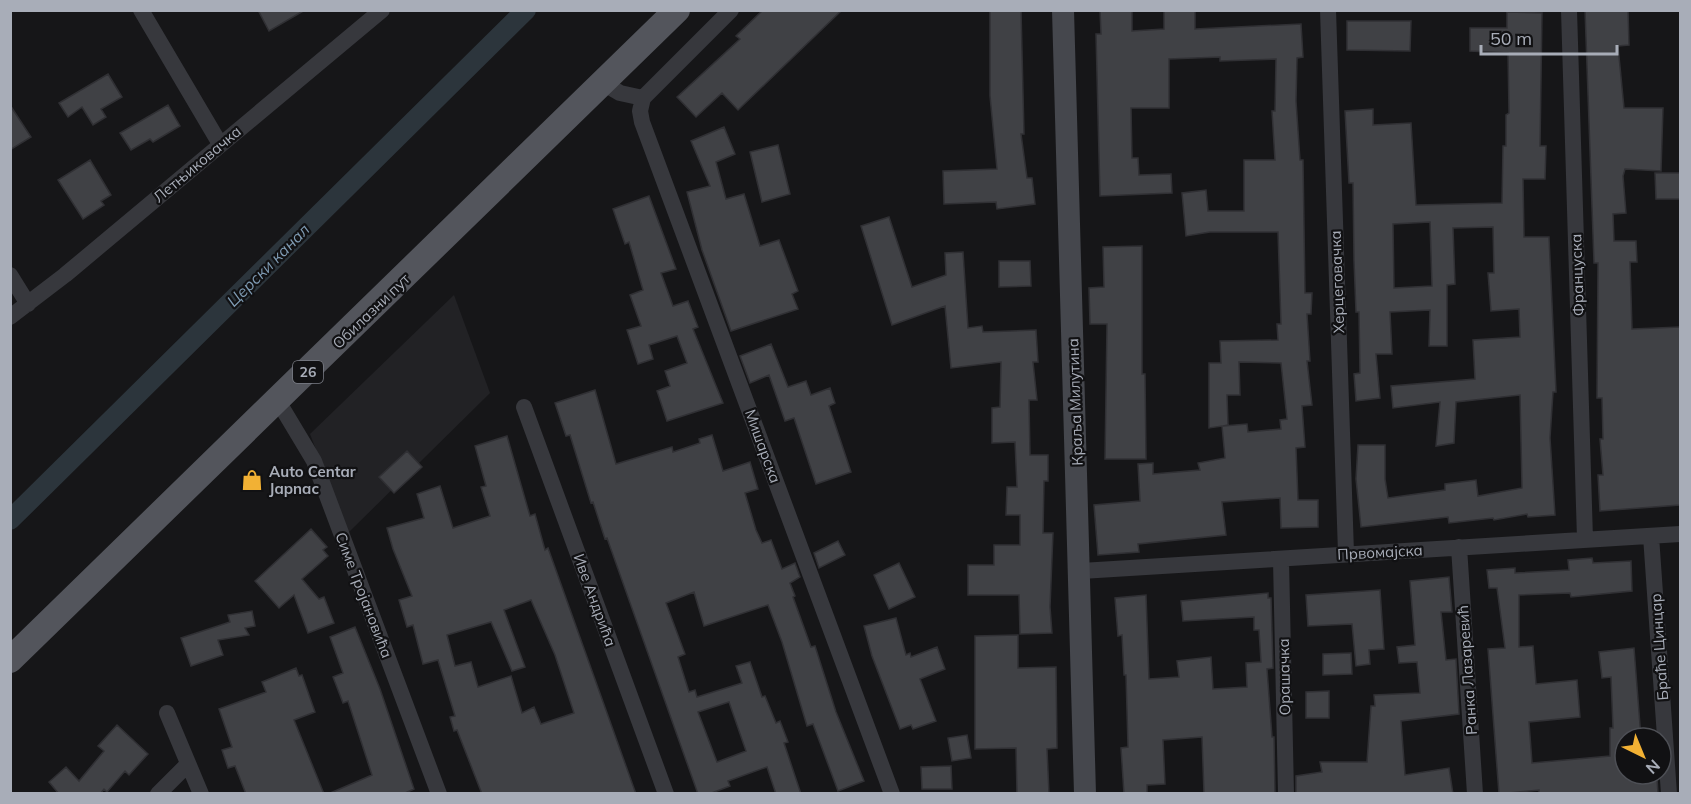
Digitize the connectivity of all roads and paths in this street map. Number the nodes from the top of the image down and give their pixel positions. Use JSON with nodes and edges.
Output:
{"nodes":[{"id":1,"x":141,"y":10,"type":"edge"},
{"id":2,"x":677,"y":10,"type":"edge"},
{"id":3,"x":731,"y":10,"type":"edge"},
{"id":4,"x":1064,"y":10,"type":"edge"},
{"id":5,"x":1328,"y":10,"type":"edge"},
{"id":6,"x":1569,"y":10,"type":"edge"},
{"id":7,"x":371,"y":14,"type":"edge"},
{"id":8,"x":603,"y":83,"type":"junction"},
{"id":9,"x":643,"y":98,"type":"junction"},
{"id":10,"x":220,"y":144,"type":"junction"},
{"id":11,"x":10,"y":275,"type":"edge"},
{"id":12,"x":28,"y":304,"type":"junction"},
{"id":13,"x":10,"y":317,"type":"edge"},
{"id":14,"x":278,"y":401,"type":"junction"},
{"id":15,"x":524,"y":407,"type":"dead end"},
{"id":16,"x":1680,"y":534,"type":"edge"},
{"id":17,"x":1651,"y":536,"type":"junction"},
{"id":18,"x":1584,"y":539,"type":"junction"},
{"id":19,"x":1459,"y":548,"type":"junction"},
{"id":20,"x":1346,"y":553,"type":"junction"},
{"id":21,"x":1281,"y":560,"type":"junction"},
{"id":22,"x":1081,"y":571,"type":"junction"},
{"id":23,"x":10,"y":660,"type":"edge"},
{"id":24,"x":167,"y":713,"type":"dead end"},
{"id":25,"x":188,"y":764,"type":"junction"},
{"id":26,"x":158,"y":794,"type":"edge"},
{"id":27,"x":201,"y":794,"type":"edge"},
{"id":28,"x":439,"y":794,"type":"edge"},
{"id":29,"x":666,"y":794,"type":"edge"},
{"id":30,"x":892,"y":794,"type":"edge"},
{"id":31,"x":1085,"y":794,"type":"edge"},
{"id":32,"x":1287,"y":794,"type":"edge"},
{"id":33,"x":1475,"y":794,"type":"edge"},
{"id":34,"x":1669,"y":794,"type":"edge"}],
"edges":[{"from":1,"to":10,"type":"street"},
{"from":2,"to":8,"type":"main road","name":"Обилазни пут","number":"26"},
{"from":3,"to":9,"type":"street"},
{"from":4,"to":22,"type":"main road","name":"Краља Милутина"},
{"from":5,"to":20,"type":"street","name":"Херцеговачка"},
{"from":6,"to":18,"type":"street","name":"Француска"},
{"from":7,"to":10,"type":"street","name":"Летњиковачка"},
{"from":8,"to":9,"type":"street"},
{"from":8,"to":14,"type":"main road","name":"Обилазни пут","number":"26"},
{"from":9,"to":30,"type":"street","name":"Мишарска"},
{"from":10,"to":12,"type":"street","name":"Летњиковачка"},
{"from":11,"to":12,"type":"street"},
{"from":12,"to":13,"type":"street","name":"Летњиковачка"},
{"from":14,"to":23,"type":"main road","name":"Обилазни пут","number":"26"},
{"from":14,"to":28,"type":"street","name":"Симе Тројановића"},
{"from":15,"to":29,"type":"street","name":"Иве Андрића"},
{"from":16,"to":17,"type":"street","name":"Првомајска"},
{"from":17,"to":18,"type":"street","name":"Првомајска"},
{"from":17,"to":34,"type":"street","name":"Браће Цинцар"},
{"from":18,"to":19,"type":"street","name":"Првомајска"},
{"from":19,"to":20,"type":"street","name":"Првомајска"},
{"from":19,"to":33,"type":"street","name":"Ранка Лазаревић"},
{"from":20,"to":21,"type":"street","name":"Првомајска"},
{"from":21,"to":22,"type":"street","name":"Првомајска"},
{"from":21,"to":32,"type":"street","name":"Орашачка"},
{"from":22,"to":31,"type":"main road","name":"Краља Милутина"},
{"from":24,"to":25,"type":"street"},
{"from":25,"to":26,"type":"street"},
{"from":25,"to":27,"type":"street"}]}
